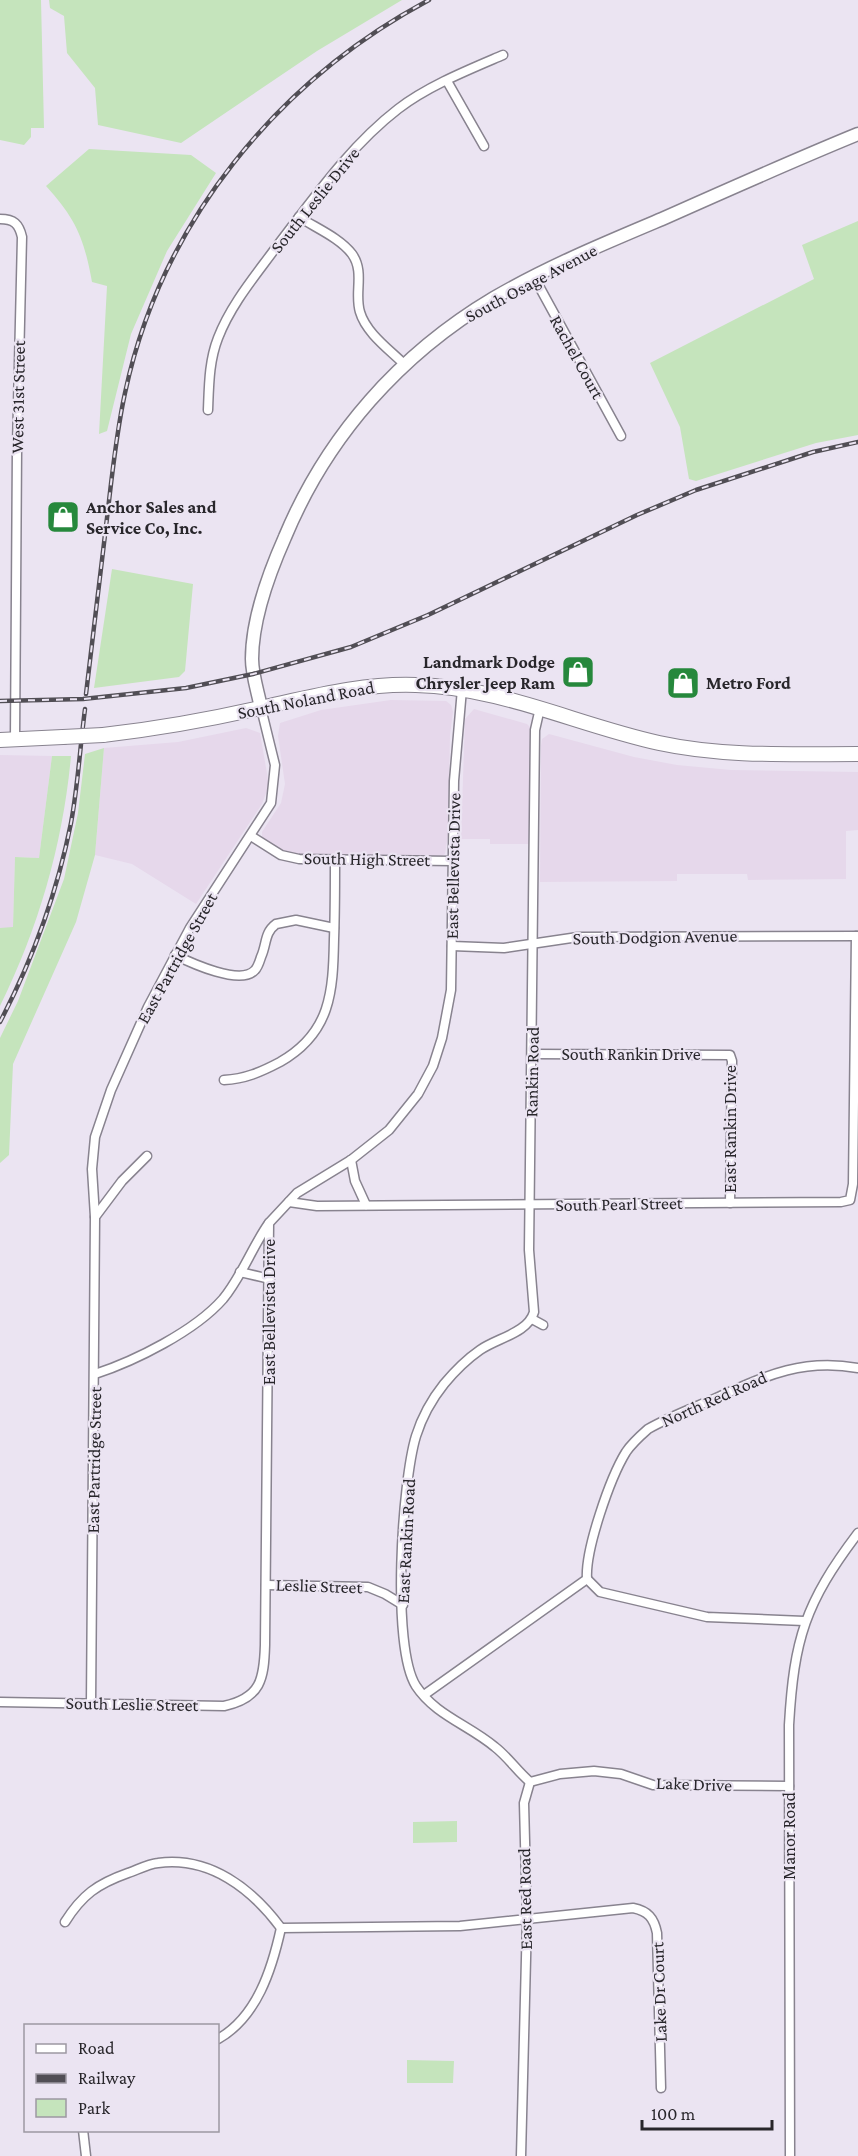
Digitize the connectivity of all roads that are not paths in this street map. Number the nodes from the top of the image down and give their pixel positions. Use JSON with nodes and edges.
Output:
{"nodes":[{"id":1,"x":503,"y":55,"type":"dead end"},
{"id":2,"x":447,"y":81,"type":"junction"},
{"id":3,"x":858,"y":134,"type":"edge"},
{"id":4,"x":484,"y":146,"type":"dead end"},
{"id":5,"x":299,"y":217,"type":"junction"},
{"id":6,"x":0,"y":219,"type":"edge"},
{"id":7,"x":534,"y":277,"type":"junction"},
{"id":8,"x":405,"y":365,"type":"junction"},
{"id":9,"x":208,"y":410,"type":"dead end"},
{"id":10,"x":621,"y":436,"type":"dead end"},
{"id":11,"x":462,"y":689,"type":"junction"},
{"id":12,"x":261,"y":708,"type":"junction"},
{"id":13,"x":540,"y":708,"type":"junction"},
{"id":14,"x":0,"y":740,"type":"edge"},
{"id":15,"x":15,"y":740,"type":"junction"},
{"id":16,"x":858,"y":754,"type":"edge"},
{"id":17,"x":251,"y":836,"type":"junction"},
{"id":18,"x":335,"y":860,"type":"junction"},
{"id":19,"x":453,"y":861,"type":"junction"},
{"id":20,"x":334,"y":928,"type":"junction"},
{"id":21,"x":857,"y":936,"type":"edge"},
{"id":22,"x":534,"y":943,"type":"junction"},
{"id":23,"x":452,"y":946,"type":"junction"},
{"id":24,"x":175,"y":955,"type":"junction"},
{"id":25,"x":533,"y":1054,"type":"junction"},
{"id":26,"x":729,"y":1055,"type":"joint"},
{"id":27,"x":224,"y":1080,"type":"dead end"},
{"id":28,"x":147,"y":1156,"type":"dead end"},
{"id":29,"x":351,"y":1160,"type":"junction"},
{"id":30,"x":855,"y":1184,"type":"edge"},
{"id":31,"x":289,"y":1202,"type":"junction"},
{"id":32,"x":730,"y":1203,"type":"junction"},
{"id":33,"x":366,"y":1205,"type":"junction"},
{"id":34,"x":531,"y":1206,"type":"junction"},
{"id":35,"x":95,"y":1217,"type":"junction"},
{"id":36,"x":269,"y":1223,"type":"junction"},
{"id":37,"x":240,"y":1272,"type":"junction"},
{"id":38,"x":270,"y":1279,"type":"junction"},
{"id":39,"x":532,"y":1319,"type":"junction"},
{"id":40,"x":543,"y":1325,"type":"dead end"},
{"id":41,"x":858,"y":1368,"type":"edge"},
{"id":42,"x":95,"y":1374,"type":"junction"},
{"id":43,"x":858,"y":1533,"type":"edge"},
{"id":44,"x":587,"y":1579,"type":"junction"},
{"id":45,"x":266,"y":1585,"type":"junction"},
{"id":46,"x":403,"y":1605,"type":"junction"},
{"id":47,"x":804,"y":1621,"type":"junction"},
{"id":48,"x":258,"y":1687,"type":"joint"},
{"id":49,"x":424,"y":1695,"type":"junction"},
{"id":50,"x":0,"y":1702,"type":"edge"},
{"id":51,"x":91,"y":1704,"type":"junction"},
{"id":52,"x":530,"y":1782,"type":"junction"},
{"id":53,"x":789,"y":1786,"type":"junction"},
{"id":54,"x":527,"y":1919,"type":"junction"},
{"id":55,"x":65,"y":1922,"type":"dead end"},
{"id":56,"x":281,"y":1928,"type":"junction"},
{"id":57,"x":219,"y":2038,"type":"edge"},
{"id":58,"x":661,"y":2088,"type":"dead end"},
{"id":59,"x":83,"y":2132,"type":"edge"},
{"id":60,"x":86,"y":2156,"type":"edge"},
{"id":61,"x":521,"y":2156,"type":"edge"},
{"id":62,"x":790,"y":2156,"type":"edge"}],
"edges":[{"from":1,"to":2,"type":"street","name":"South Leslie Drive"},
{"from":2,"to":4,"type":"street"},
{"from":2,"to":5,"type":"street","name":"South Leslie Drive"},
{"from":3,"to":7,"type":"street","name":"South Osage Avenue"},
{"from":5,"to":8,"type":"street"},
{"from":5,"to":9,"type":"street","name":"South Leslie Drive"},
{"from":6,"to":15,"type":"street","name":"West 31st Street"},
{"from":7,"to":8,"type":"street","name":"South Osage Avenue"},
{"from":7,"to":10,"type":"street","name":"Rachel Court"},
{"from":8,"to":12,"type":"street","name":"South Osage Avenue"},
{"from":11,"to":12,"type":"main road","name":"South Noland Road"},
{"from":11,"to":13,"type":"main road","name":"South Noland Road"},
{"from":11,"to":19,"type":"street","name":"East Bellevista Drive"},
{"from":12,"to":15,"type":"main road","name":"South Noland Road","bridge":true},
{"from":12,"to":17,"type":"street","name":"East Partridge Street"},
{"from":13,"to":16,"type":"main road","name":"South Noland Road"},
{"from":13,"to":22,"type":"street","name":"Rankin Road"},
{"from":14,"to":15,"type":"main road","name":"South Noland Road"},
{"from":17,"to":18,"type":"street","name":"South High Street"},
{"from":17,"to":24,"type":"street","name":"East Partridge Street"},
{"from":18,"to":19,"type":"street","name":"South High Street"},
{"from":18,"to":20,"type":"street"},
{"from":19,"to":23,"type":"street","name":"East Bellevista Drive"},
{"from":20,"to":24,"type":"street"},
{"from":20,"to":27,"type":"street"},
{"from":21,"to":22,"type":"street","name":"South Dodgion Avenue"},
{"from":21,"to":30,"type":"street"},
{"from":22,"to":23,"type":"street","name":"South Dodgion Avenue"},
{"from":22,"to":25,"type":"street","name":"Rankin Road"},
{"from":23,"to":29,"type":"street","name":"East Bellevista Drive"},
{"from":24,"to":35,"type":"street","name":"East Partridge Street"},
{"from":25,"to":26,"type":"street","name":"South Rankin Drive"},
{"from":25,"to":34,"type":"street","name":"Rankin Road"},
{"from":26,"to":32,"type":"street","name":"East Rankin Drive"},
{"from":28,"to":35,"type":"street"},
{"from":29,"to":31,"type":"street","name":"East Bellevista Drive"},
{"from":29,"to":33,"type":"street"},
{"from":30,"to":32,"type":"street","name":"South Pearl Street"},
{"from":31,"to":33,"type":"street","name":"South Pearl Street"},
{"from":31,"to":36,"type":"street","name":"East Bellevista Drive"},
{"from":32,"to":34,"type":"street","name":"South Pearl Street"},
{"from":33,"to":34,"type":"street","name":"South Pearl Street"},
{"from":34,"to":39,"type":"street","name":"Rankin Road"},
{"from":35,"to":42,"type":"street","name":"East Partridge Street"},
{"from":36,"to":37,"type":"street"},
{"from":36,"to":38,"type":"street","name":"East Bellevista Drive"},
{"from":37,"to":38,"type":"street"},
{"from":37,"to":42,"type":"street"},
{"from":38,"to":45,"type":"street","name":"East Bellevista Drive"},
{"from":39,"to":40,"type":"street"},
{"from":39,"to":46,"type":"street","name":"East Rankin Road"},
{"from":41,"to":44,"type":"street","name":"North Red Road"},
{"from":42,"to":51,"type":"street","name":"East Partridge Street"},
{"from":43,"to":47,"type":"street","name":"Manor Road"},
{"from":44,"to":47,"type":"street"},
{"from":44,"to":49,"type":"street"},
{"from":45,"to":46,"type":"street","name":"Leslie Street"},
{"from":45,"to":48,"type":"street","name":"East Bellevista Drive"},
{"from":46,"to":49,"type":"street","name":"East Rankin Road"},
{"from":47,"to":53,"type":"street","name":"Manor Road"},
{"from":48,"to":51,"type":"street","name":"South Leslie Street"},
{"from":49,"to":52,"type":"street"},
{"from":50,"to":51,"type":"street","name":"South Leslie Street"},
{"from":52,"to":53,"type":"street","name":"Lake Drive"},
{"from":52,"to":54,"type":"street","name":"East Red Road"},
{"from":53,"to":62,"type":"street","name":"Manor Road"},
{"from":54,"to":56,"type":"street"},
{"from":54,"to":58,"type":"street","name":"Lake Dr Court"},
{"from":54,"to":61,"type":"street","name":"East Red Road"},
{"from":55,"to":56,"type":"street"},
{"from":56,"to":57,"type":"street"},
{"from":59,"to":60,"type":"street"}]}
